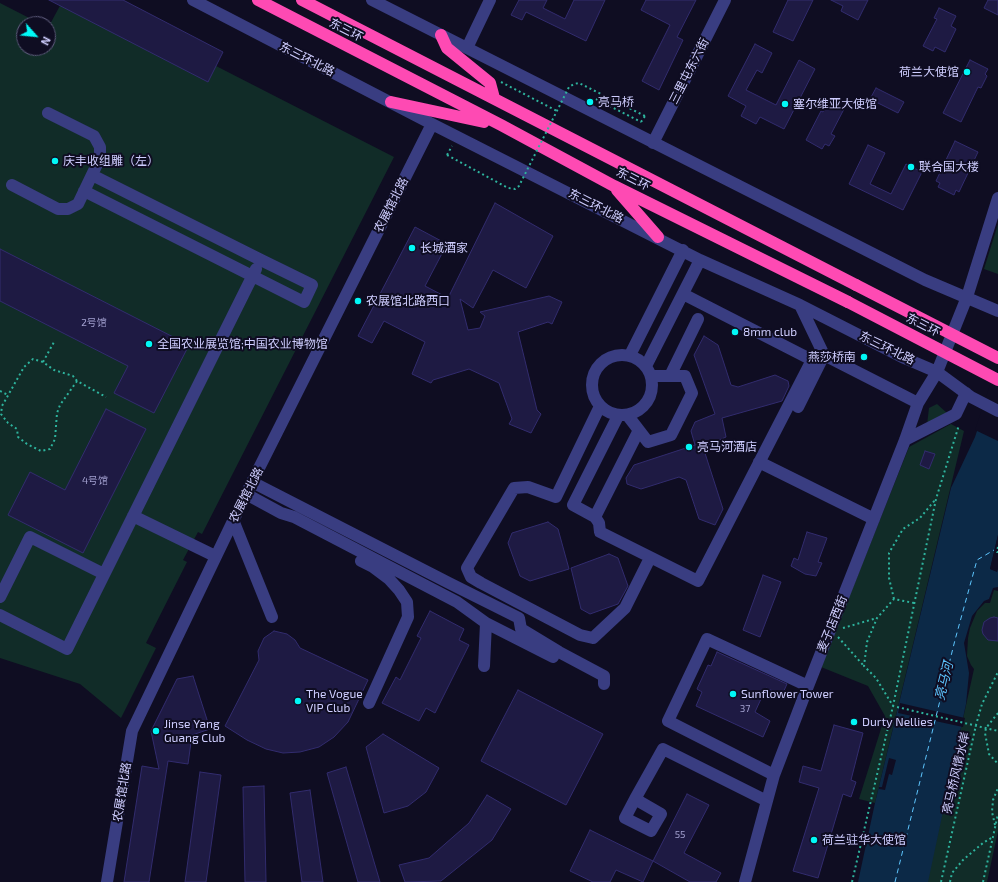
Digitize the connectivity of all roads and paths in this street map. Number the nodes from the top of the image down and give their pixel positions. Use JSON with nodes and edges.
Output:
{"nodes":[{"id":1,"x":194,"y":0,"type":"edge"},
{"id":2,"x":258,"y":0,"type":"edge"},
{"id":3,"x":302,"y":0,"type":"edge"},
{"id":4,"x":372,"y":0,"type":"edge"},
{"id":5,"x":490,"y":0,"type":"edge"},
{"id":6,"x":725,"y":0,"type":"edge"},
{"id":7,"x":441,"y":35,"type":"junction"},
{"id":8,"x":467,"y":48,"type":"junction"},
{"id":9,"x":513,"y":89,"type":"dead end"},
{"id":10,"x":494,"y":98,"type":"junction"},
{"id":11,"x":592,"y":98,"type":"dead end"},
{"id":12,"x":391,"y":102,"type":"junction"},
{"id":13,"x":557,"y":110,"type":"junction"},
{"id":14,"x":48,"y":113,"type":"dead end"},
{"id":15,"x":645,"y":116,"type":"dead end"},
{"id":16,"x":641,"y":122,"type":"dead end"},
{"id":17,"x":432,"y":124,"type":"junction"},
{"id":18,"x":501,"y":125,"type":"junction"},
{"id":19,"x":653,"y":143,"type":"junction"},
{"id":20,"x":447,"y":155,"type":"dead end"},
{"id":21,"x":92,"y":175,"type":"junction"},
{"id":22,"x":12,"y":185,"type":"dead end"},
{"id":23,"x":614,"y":186,"type":"junction"},
{"id":24,"x":84,"y":190,"type":"junction"},
{"id":25,"x":998,"y":198,"type":"edge"},
{"id":26,"x":658,"y":237,"type":"junction"},
{"id":27,"x":683,"y":250,"type":"junction"},
{"id":28,"x":261,"y":260,"type":"junction"},
{"id":29,"x":700,"y":260,"type":"junction"},
{"id":30,"x":253,"y":275,"type":"junction"},
{"id":31,"x":683,"y":294,"type":"junction"},
{"id":32,"x":967,"y":297,"type":"junction"},
{"id":33,"x":800,"y":305,"type":"junction"},
{"id":34,"x":998,"y":311,"type":"edge"},
{"id":35,"x":698,"y":319,"type":"dead end"},
{"id":36,"x":54,"y":342,"type":"dead end"},
{"id":37,"x":824,"y":355,"type":"junction"},
{"id":38,"x":630,"y":356,"type":"junction"},
{"id":39,"x":998,"y":358,"type":"edge"},
{"id":40,"x":43,"y":362,"type":"junction"},
{"id":41,"x":649,"y":371,"type":"junction"},
{"id":42,"x":937,"y":372,"type":"junction"},
{"id":43,"x":670,"y":376,"type":"junction"},
{"id":44,"x":998,"y":380,"type":"edge"},
{"id":45,"x":77,"y":381,"type":"junction"},
{"id":46,"x":0,"y":391,"type":"edge"},
{"id":47,"x":8,"y":395,"type":"junction"},
{"id":48,"x":969,"y":395,"type":"junction"},
{"id":49,"x":106,"y":397,"type":"dead end"},
{"id":50,"x":918,"y":403,"type":"junction"},
{"id":51,"x":600,"y":406,"type":"junction"},
{"id":52,"x":798,"y":406,"type":"dead end"},
{"id":53,"x":998,"y":411,"type":"edge"},
{"id":54,"x":623,"y":416,"type":"junction"},
{"id":55,"x":961,"y":418,"type":"dead end"},
{"id":56,"x":639,"y":430,"type":"junction"},
{"id":57,"x":905,"y":440,"type":"junction"},
{"id":58,"x":759,"y":462,"type":"junction"},
{"id":59,"x":252,"y":482,"type":"junction"},
{"id":60,"x":246,"y":494,"type":"junction"},
{"id":61,"x":936,"y":499,"type":"junction"},
{"id":62,"x":297,"y":512,"type":"junction"},
{"id":63,"x":281,"y":513,"type":"junction"},
{"id":64,"x":133,"y":516,"type":"junction"},
{"id":65,"x":595,"y":517,"type":"junction"},
{"id":66,"x":874,"y":518,"type":"junction"},
{"id":67,"x":233,"y":520,"type":"junction"},
{"id":68,"x":998,"y":548,"type":"edge"},
{"id":69,"x":994,"y":550,"type":"dead end"},
{"id":70,"x":998,"y":552,"type":"edge"},
{"id":71,"x":215,"y":556,"type":"junction"},
{"id":72,"x":650,"y":558,"type":"junction"},
{"id":73,"x":104,"y":574,"type":"junction"},
{"id":74,"x":0,"y":597,"type":"edge"},
{"id":75,"x":894,"y":600,"type":"junction"},
{"id":76,"x":914,"y":603,"type":"junction"},
{"id":77,"x":525,"y":606,"type":"junction"},
{"id":78,"x":0,"y":616,"type":"edge"},
{"id":79,"x":272,"y":618,"type":"dead end"},
{"id":80,"x":519,"y":618,"type":"junction"},
{"id":81,"x":877,"y":618,"type":"junction"},
{"id":82,"x":486,"y":623,"type":"junction"},
{"id":83,"x":830,"y":628,"type":"junction"},
{"id":84,"x":484,"y":666,"type":"dead end"},
{"id":85,"x":864,"y":666,"type":"junction"},
{"id":86,"x":998,"y":672,"type":"edge"},
{"id":87,"x":808,"y":686,"type":"junction"},
{"id":88,"x":369,"y":703,"type":"dead end"},
{"id":89,"x":893,"y":706,"type":"junction"},
{"id":90,"x":998,"y":714,"type":"edge"},
{"id":91,"x":976,"y":725,"type":"junction"},
{"id":92,"x":986,"y":728,"type":"junction"},
{"id":93,"x":998,"y":731,"type":"edge"},
{"id":94,"x":998,"y":764,"type":"edge"},
{"id":95,"x":774,"y":774,"type":"junction"},
{"id":96,"x":998,"y":788,"type":"edge"},
{"id":97,"x":635,"y":799,"type":"dead end"},
{"id":98,"x":767,"y":801,"type":"junction"},
{"id":99,"x":998,"y":814,"type":"edge"},
{"id":100,"x":995,"y":827,"type":"junction"},
{"id":101,"x":993,"y":837,"type":"junction"},
{"id":102,"x":107,"y":882,"type":"edge"},
{"id":103,"x":745,"y":882,"type":"edge"},
{"id":104,"x":852,"y":882,"type":"edge"},
{"id":105,"x":941,"y":882,"type":"edge"},
{"id":106,"x":950,"y":882,"type":"edge"},
{"id":107,"x":983,"y":882,"type":"edge"}],
"edges":[{"from":1,"to":12,"type":"street","name":"东三环北路"},
{"from":2,"to":18,"type":"highway","name":"东三环"},
{"from":3,"to":10,"type":"highway","name":"东三环"},
{"from":4,"to":7,"type":"street"},
{"from":5,"to":8,"type":"street"},
{"from":6,"to":19,"type":"street","name":"三里屯东六街"},
{"from":7,"to":8,"type":"street"},
{"from":7,"to":10,"type":"highway"},
{"from":8,"to":19,"type":"street"},
{"from":9,"to":13,"type":"path"},
{"from":10,"to":39,"type":"highway","name":"东三环","bridge":true},
{"from":11,"to":16,"type":"path"},
{"from":12,"to":17,"type":"street","name":"东三环北路"},
{"from":12,"to":18,"type":"highway"},
{"from":13,"to":15,"type":"path","bridge":true},
{"from":13,"to":20,"type":"path","bridge":true},
{"from":14,"to":21,"type":"street"},
{"from":17,"to":26,"type":"street","name":"东三环北路"},
{"from":17,"to":59,"type":"street","name":"农展馆北路"},
{"from":18,"to":23,"type":"highway","name":"东三环"},
{"from":19,"to":32,"type":"street"},
{"from":21,"to":24,"type":"street"},
{"from":21,"to":28,"type":"street"},
{"from":22,"to":24,"type":"street"},
{"from":23,"to":26,"type":"highway"},
{"from":23,"to":44,"type":"highway","name":"东三环","bridge":true},
{"from":24,"to":30,"type":"street"},
{"from":25,"to":32,"type":"street","name":"麦子店西街"},
{"from":26,"to":27,"type":"street","name":"东三环北路"},
{"from":27,"to":29,"type":"street","name":"东三环北路"},
{"from":27,"to":38,"type":"street"},
{"from":28,"to":30,"type":"street"},
{"from":28,"to":30,"type":"street"},
{"from":29,"to":31,"type":"street"},
{"from":29,"to":33,"type":"street","name":"东三环北路"},
{"from":30,"to":64,"type":"street"},
{"from":31,"to":41,"type":"street"},
{"from":31,"to":58,"type":"street"},
{"from":32,"to":34,"type":"street"},
{"from":32,"to":42,"type":"street","name":"麦子店西街"},
{"from":33,"to":37,"type":"street"},
{"from":33,"to":42,"type":"street","name":"东三环北路"},
{"from":35,"to":43,"type":"street"},
{"from":36,"to":40,"type":"path"},
{"from":37,"to":50,"type":"street"},
{"from":37,"to":52,"type":"street"},
{"from":38,"to":41,"type":"street"},
{"from":38,"to":51,"type":"street"},
{"from":40,"to":45,"type":"path"},
{"from":40,"to":47,"type":"path"},
{"from":41,"to":43,"type":"street"},
{"from":41,"to":54,"type":"street"},
{"from":42,"to":48,"type":"street","name":"东三环北路"},
{"from":42,"to":50,"type":"street","name":"麦子店西街"},
{"from":43,"to":56,"type":"street"},
{"from":45,"to":47,"type":"path"},
{"from":45,"to":49,"type":"path"},
{"from":46,"to":47,"type":"path"},
{"from":48,"to":53,"type":"street","name":"东三环北路"},
{"from":48,"to":57,"type":"street"},
{"from":50,"to":57,"type":"street","name":"麦子店西街"},
{"from":51,"to":54,"type":"street"},
{"from":51,"to":77,"type":"street"},
{"from":54,"to":56,"type":"street"},
{"from":54,"to":65,"type":"street"},
{"from":55,"to":61,"type":"path"},
{"from":56,"to":65,"type":"street"},
{"from":57,"to":66,"type":"street","name":"麦子店西街"},
{"from":58,"to":66,"type":"street"},
{"from":58,"to":72,"type":"street"},
{"from":59,"to":60,"type":"street","name":"农展馆北路"},
{"from":59,"to":62,"type":"street"},
{"from":60,"to":63,"type":"street"},
{"from":60,"to":67,"type":"street","name":"农展馆北路"},
{"from":61,"to":75,"type":"path"},
{"from":61,"to":76,"type":"path"},
{"from":62,"to":63,"type":"street"},
{"from":62,"to":80,"type":"street"},
{"from":62,"to":82,"type":"street"},
{"from":63,"to":88,"type":"street"},
{"from":64,"to":71,"type":"street"},
{"from":64,"to":73,"type":"street"},
{"from":65,"to":72,"type":"street"},
{"from":66,"to":83,"type":"street","name":"麦子店西街"},
{"from":67,"to":71,"type":"street","name":"农展馆北路"},
{"from":67,"to":79,"type":"street"},
{"from":68,"to":69,"type":"path"},
{"from":68,"to":70,"type":"path"},
{"from":71,"to":102,"type":"street","name":"农展馆北路"},
{"from":72,"to":77,"type":"street"},
{"from":73,"to":74,"type":"street"},
{"from":73,"to":78,"type":"street"},
{"from":75,"to":76,"type":"path"},
{"from":75,"to":81,"type":"path"},
{"from":76,"to":89,"type":"path"},
{"from":77,"to":80,"type":"street"},
{"from":80,"to":82,"type":"street"},
{"from":81,"to":83,"type":"path"},
{"from":81,"to":85,"type":"path"},
{"from":82,"to":84,"type":"street"},
{"from":83,"to":85,"type":"path"},
{"from":83,"to":87,"type":"street","name":"麦子店西街"},
{"from":85,"to":89,"type":"path"},
{"from":86,"to":91,"type":"path","name":"亮马桥风情水岸"},
{"from":87,"to":95,"type":"street","name":"麦子店西街"},
{"from":87,"to":95,"type":"street"},
{"from":89,"to":91,"type":"path"},
{"from":89,"to":104,"type":"path"},
{"from":90,"to":92,"type":"path"},
{"from":91,"to":92,"type":"path"},
{"from":91,"to":105,"type":"path","name":"亮马桥风情水岸"},
{"from":92,"to":93,"type":"path"},
{"from":92,"to":94,"type":"path"},
{"from":95,"to":98,"type":"street","name":"麦子店西街"},
{"from":96,"to":100,"type":"path"},
{"from":97,"to":98,"type":"street"},
{"from":98,"to":103,"type":"street","name":"麦子店西街"},
{"from":99,"to":100,"type":"path"},
{"from":100,"to":101,"type":"path"},
{"from":101,"to":106,"type":"path"},
{"from":101,"to":107,"type":"path"}]}
